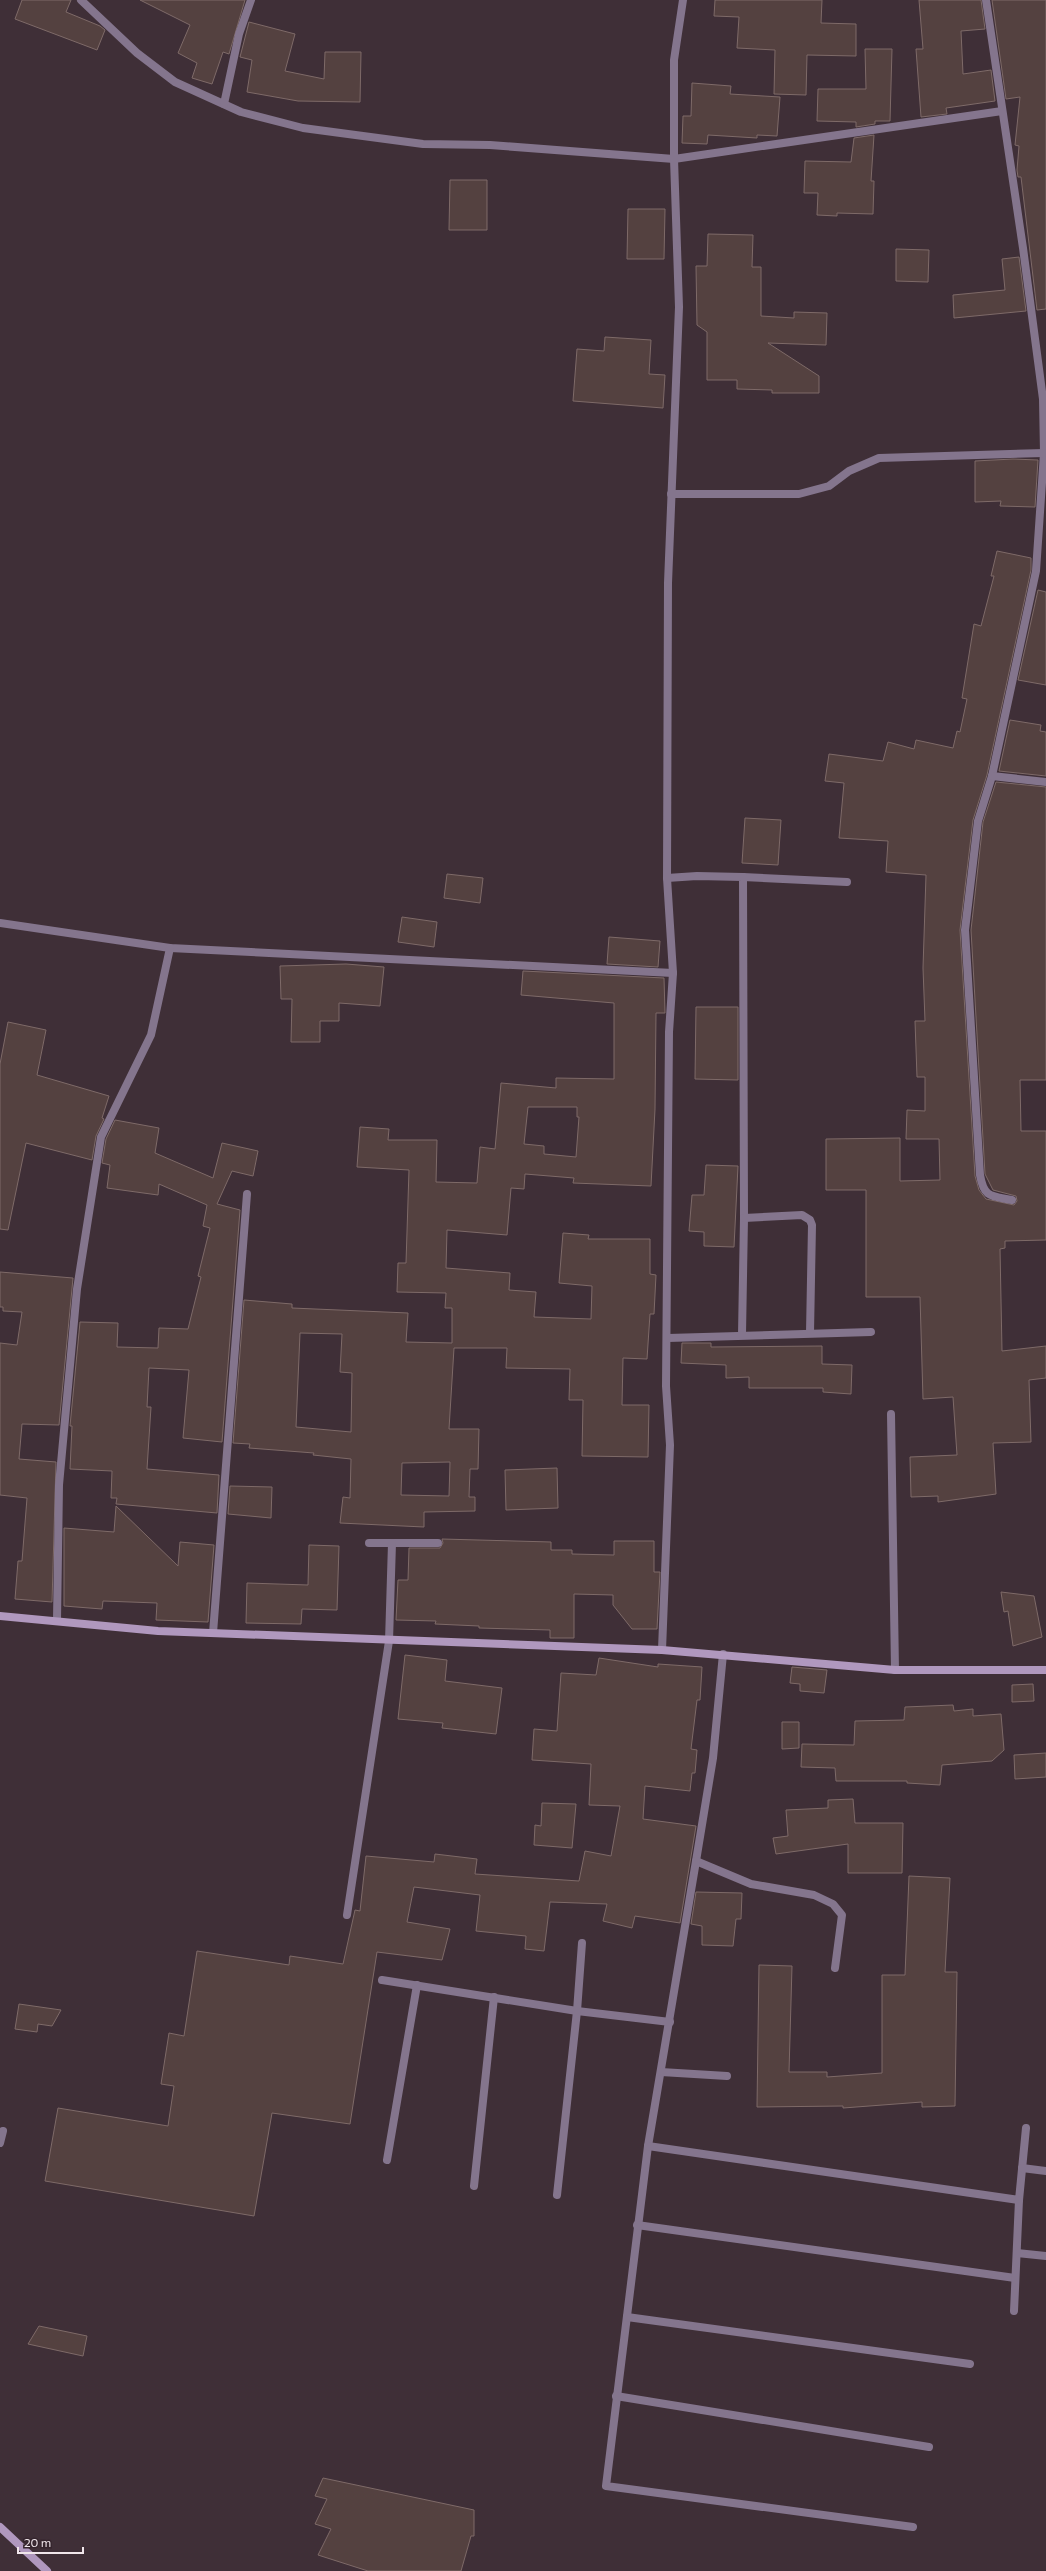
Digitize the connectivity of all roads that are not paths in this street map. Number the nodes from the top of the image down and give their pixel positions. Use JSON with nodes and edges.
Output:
{"nodes":[{"id":1,"x":81,"y":0,"type":"edge"},
{"id":2,"x":250,"y":0,"type":"edge"},
{"id":3,"x":683,"y":0,"type":"edge"},
{"id":4,"x":986,"y":0,"type":"edge"},
{"id":5,"x":224,"y":104,"type":"junction"},
{"id":6,"x":1002,"y":111,"type":"junction"},
{"id":7,"x":674,"y":160,"type":"junction"},
{"id":8,"x":1044,"y":453,"type":"junction"},
{"id":9,"x":671,"y":494,"type":"junction"},
{"id":10,"x":992,"y":776,"type":"junction"},
{"id":11,"x":1046,"y":782,"type":"edge"},
{"id":12,"x":743,"y":877,"type":"junction"},
{"id":13,"x":667,"y":878,"type":"junction"},
{"id":14,"x":847,"y":882,"type":"dead end"},
{"id":15,"x":0,"y":923,"type":"edge"},
{"id":16,"x":170,"y":948,"type":"junction"},
{"id":17,"x":673,"y":973,"type":"junction"},
{"id":18,"x":247,"y":1194,"type":"dead end"},
{"id":19,"x":1012,"y":1200,"type":"dead end"},
{"id":20,"x":744,"y":1218,"type":"junction"},
{"id":21,"x":871,"y":1332,"type":"dead end"},
{"id":22,"x":810,"y":1333,"type":"junction"},
{"id":23,"x":742,"y":1336,"type":"junction"},
{"id":24,"x":668,"y":1338,"type":"junction"},
{"id":25,"x":892,"y":1414,"type":"dead end"},
{"id":26,"x":369,"y":1543,"type":"dead end"},
{"id":27,"x":392,"y":1543,"type":"junction"},
{"id":28,"x":438,"y":1543,"type":"dead end"},
{"id":29,"x":0,"y":1616,"type":"edge"},
{"id":30,"x":57,"y":1621,"type":"junction"},
{"id":31,"x":213,"y":1633,"type":"junction"},
{"id":32,"x":389,"y":1641,"type":"junction"},
{"id":33,"x":662,"y":1650,"type":"junction"},
{"id":34,"x":723,"y":1654,"type":"junction"},
{"id":35,"x":895,"y":1670,"type":"junction"},
{"id":36,"x":1046,"y":1670,"type":"edge"},
{"id":37,"x":696,"y":1861,"type":"junction"},
{"id":38,"x":347,"y":1915,"type":"dead end"},
{"id":39,"x":582,"y":1943,"type":"dead end"},
{"id":40,"x":835,"y":1968,"type":"dead end"},
{"id":41,"x":382,"y":1980,"type":"dead end"},
{"id":42,"x":416,"y":1985,"type":"junction"},
{"id":43,"x":494,"y":1997,"type":"junction"},
{"id":44,"x":577,"y":2011,"type":"junction"},
{"id":45,"x":670,"y":2022,"type":"junction"},
{"id":46,"x":661,"y":2072,"type":"junction"},
{"id":47,"x":727,"y":2076,"type":"dead end"},
{"id":48,"x":1026,"y":2128,"type":"dead end"},
{"id":49,"x":3,"y":2131,"type":"dead end"},
{"id":50,"x":0,"y":2143,"type":"edge"},
{"id":51,"x":648,"y":2146,"type":"junction"},
{"id":52,"x":386,"y":2160,"type":"dead end"},
{"id":53,"x":1022,"y":2168,"type":"junction"},
{"id":54,"x":1046,"y":2171,"type":"edge"},
{"id":55,"x":474,"y":2186,"type":"dead end"},
{"id":56,"x":557,"y":2195,"type":"dead end"},
{"id":57,"x":1019,"y":2200,"type":"junction"},
{"id":58,"x":637,"y":2225,"type":"junction"},
{"id":59,"x":1017,"y":2253,"type":"junction"},
{"id":60,"x":1046,"y":2256,"type":"edge"},
{"id":61,"x":1015,"y":2278,"type":"junction"},
{"id":62,"x":1014,"y":2311,"type":"dead end"},
{"id":63,"x":627,"y":2317,"type":"junction"},
{"id":64,"x":970,"y":2364,"type":"dead end"},
{"id":65,"x":616,"y":2396,"type":"junction"},
{"id":66,"x":929,"y":2448,"type":"dead end"},
{"id":67,"x":0,"y":2527,"type":"edge"},
{"id":68,"x":913,"y":2527,"type":"dead end"},
{"id":69,"x":47,"y":2571,"type":"edge"}],
"edges":[{"from":1,"to":5,"type":"street"},
{"from":2,"to":5,"type":"street"},
{"from":3,"to":7,"type":"street"},
{"from":4,"to":6,"type":"street"},
{"from":5,"to":7,"type":"street"},
{"from":6,"to":7,"type":"street"},
{"from":6,"to":8,"type":"street"},
{"from":7,"to":9,"type":"street"},
{"from":8,"to":9,"type":"street"},
{"from":8,"to":10,"type":"street"},
{"from":9,"to":13,"type":"street"},
{"from":10,"to":11,"type":"street"},
{"from":10,"to":19,"type":"street"},
{"from":12,"to":13,"type":"street"},
{"from":12,"to":14,"type":"street"},
{"from":12,"to":20,"type":"street"},
{"from":13,"to":17,"type":"street"},
{"from":15,"to":16,"type":"street"},
{"from":16,"to":17,"type":"street"},
{"from":16,"to":30,"type":"street"},
{"from":17,"to":24,"type":"street"},
{"from":18,"to":31,"type":"street"},
{"from":20,"to":22,"type":"street"},
{"from":20,"to":23,"type":"street"},
{"from":21,"to":22,"type":"street"},
{"from":22,"to":23,"type":"street"},
{"from":23,"to":24,"type":"street"},
{"from":24,"to":33,"type":"street"},
{"from":25,"to":35,"type":"street"},
{"from":26,"to":27,"type":"street"},
{"from":27,"to":28,"type":"street"},
{"from":27,"to":32,"type":"street"},
{"from":29,"to":30,"type":"street"},
{"from":30,"to":31,"type":"street"},
{"from":31,"to":32,"type":"street"},
{"from":32,"to":33,"type":"street"},
{"from":32,"to":38,"type":"street"},
{"from":33,"to":34,"type":"street"},
{"from":34,"to":35,"type":"street"},
{"from":34,"to":37,"type":"street"},
{"from":35,"to":36,"type":"street"},
{"from":37,"to":40,"type":"street"},
{"from":37,"to":45,"type":"street"},
{"from":39,"to":44,"type":"street"},
{"from":41,"to":42,"type":"street"},
{"from":42,"to":43,"type":"street"},
{"from":42,"to":52,"type":"street"},
{"from":43,"to":44,"type":"street"},
{"from":43,"to":55,"type":"street"},
{"from":44,"to":45,"type":"street"},
{"from":44,"to":56,"type":"street"},
{"from":45,"to":46,"type":"street"},
{"from":46,"to":47,"type":"street"},
{"from":46,"to":51,"type":"street"},
{"from":48,"to":53,"type":"street"},
{"from":49,"to":50,"type":"street"},
{"from":51,"to":57,"type":"street"},
{"from":51,"to":58,"type":"street"},
{"from":53,"to":54,"type":"street"},
{"from":53,"to":57,"type":"street"},
{"from":57,"to":59,"type":"street"},
{"from":58,"to":61,"type":"street"},
{"from":58,"to":63,"type":"street"},
{"from":59,"to":60,"type":"street"},
{"from":59,"to":61,"type":"street"},
{"from":61,"to":62,"type":"street"},
{"from":63,"to":64,"type":"street"},
{"from":63,"to":65,"type":"street"},
{"from":65,"to":66,"type":"street"},
{"from":65,"to":68,"type":"street"},
{"from":67,"to":69,"type":"street"}]}
